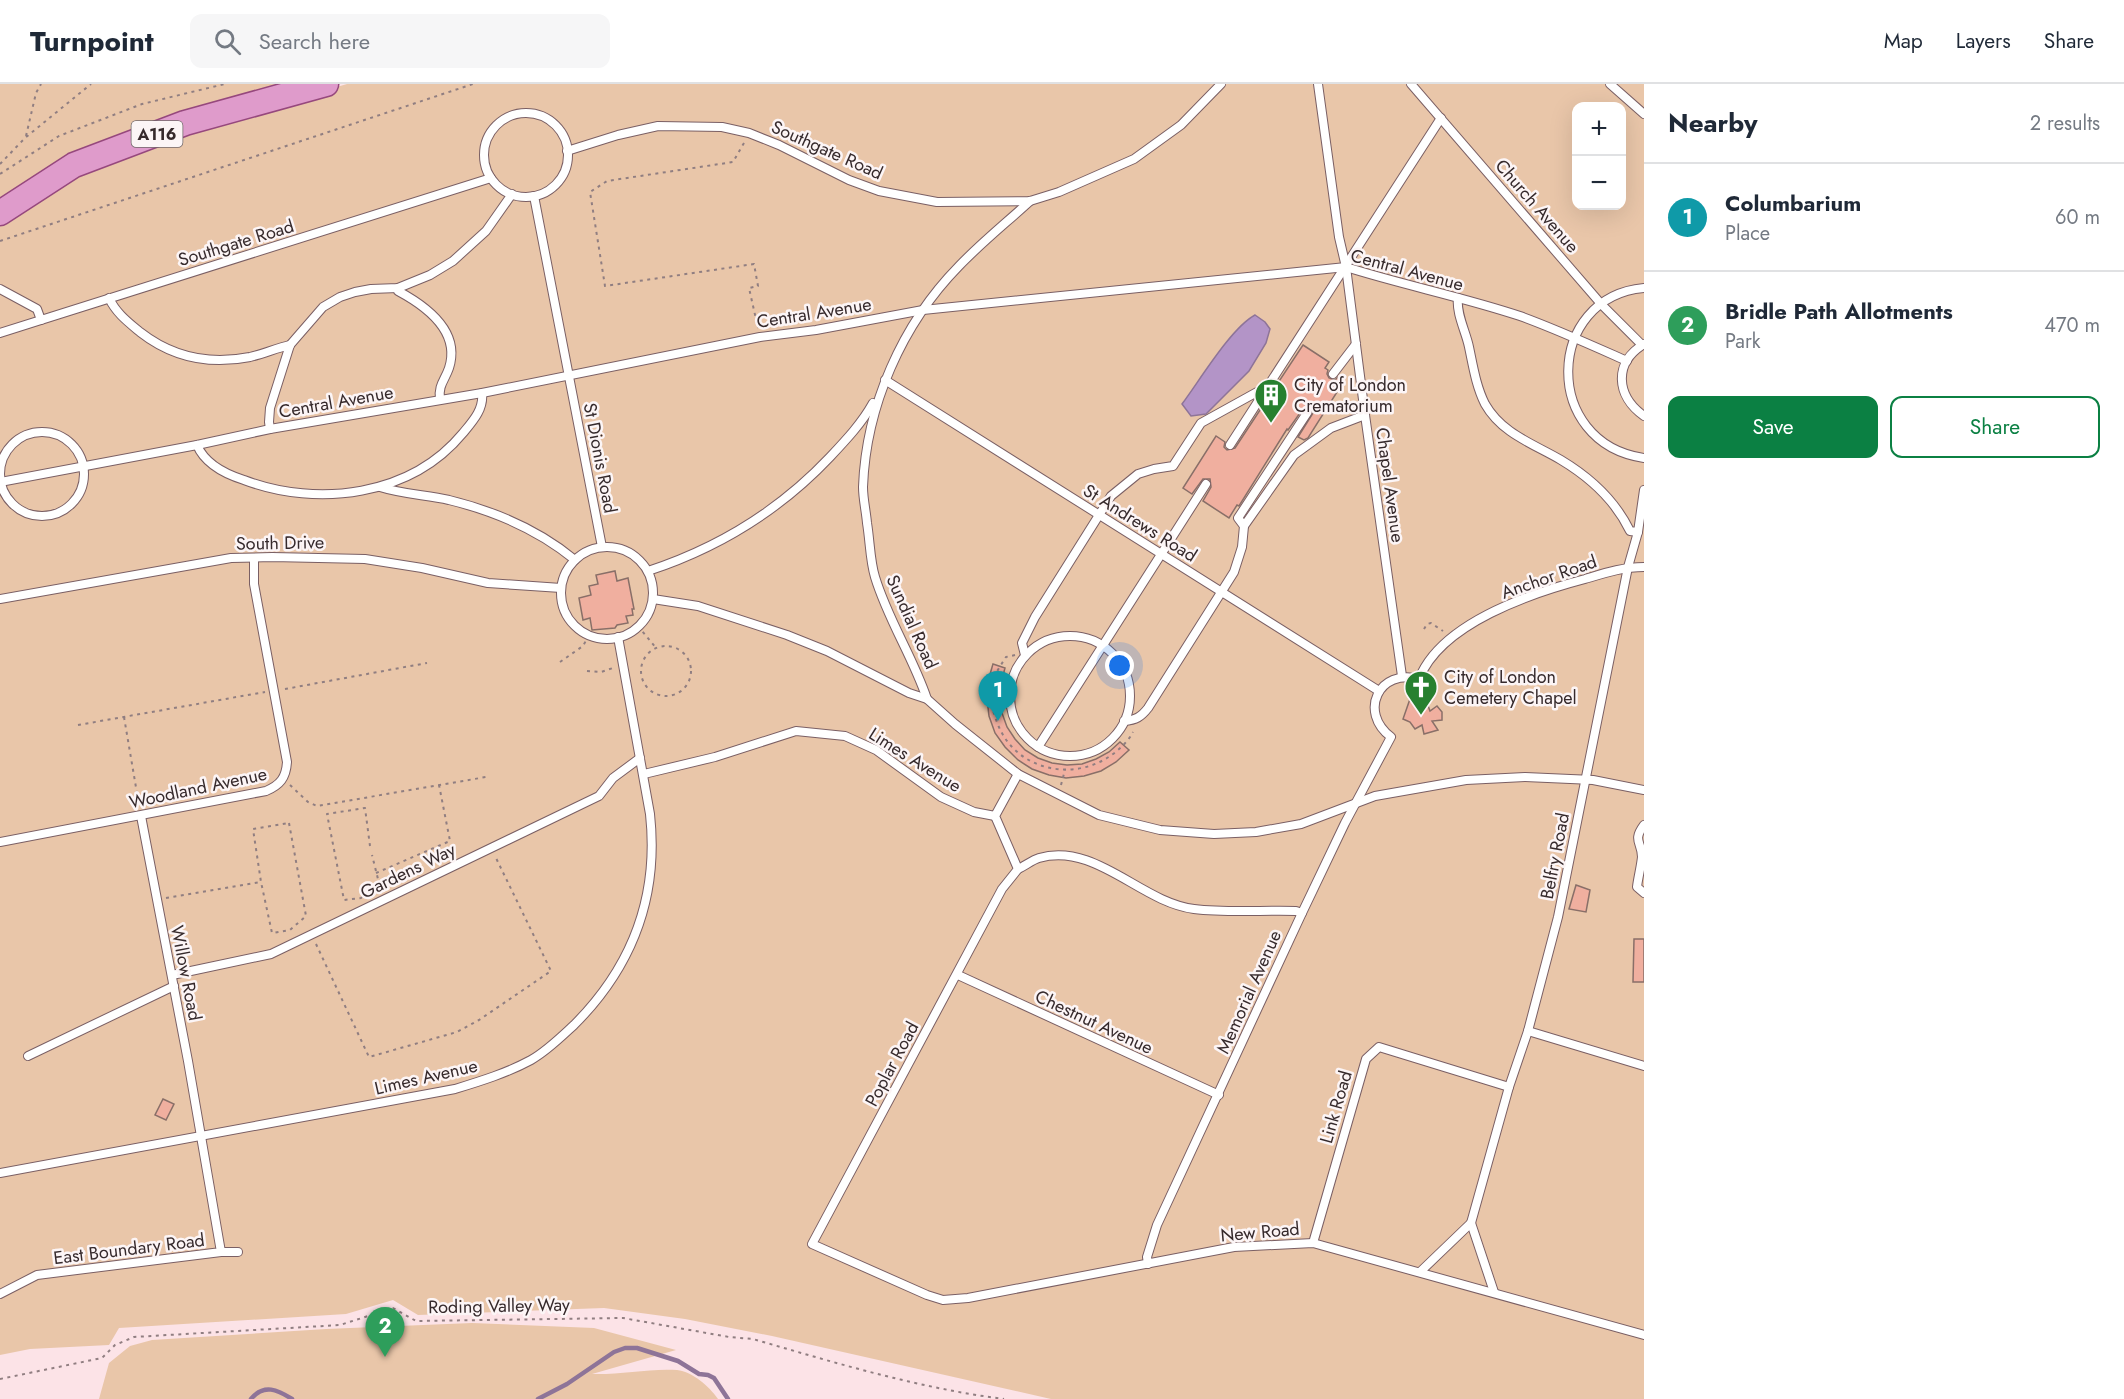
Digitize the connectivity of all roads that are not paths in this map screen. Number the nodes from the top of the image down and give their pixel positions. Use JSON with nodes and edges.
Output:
{"nodes":[{"id":1,"x":326,"y":84,"type":"edge"},
{"id":2,"x":1221,"y":84,"type":"edge"},
{"id":3,"x":1318,"y":84,"type":"edge"},
{"id":4,"x":1411,"y":84,"type":"edge"},
{"id":5,"x":1610,"y":84,"type":"edge"},
{"id":6,"x":1644,"y":114,"type":"edge"},
{"id":7,"x":1441,"y":118,"type":"junction"},
{"id":8,"x":567,"y":151,"type":"junction"},
{"id":9,"x":491,"y":178,"type":"junction"},
{"id":10,"x":512,"y":194,"type":"junction"},
{"id":11,"x":534,"y":196,"type":"junction"},
{"id":12,"x":1030,"y":201,"type":"junction"},
{"id":13,"x":0,"y":213,"type":"edge"},
{"id":14,"x":1346,"y":267,"type":"junction"},
{"id":15,"x":398,"y":288,"type":"junction"},
{"id":16,"x":1644,"y":288,"type":"edge"},
{"id":17,"x":0,"y":289,"type":"edge"},
{"id":18,"x":109,"y":298,"type":"junction"},
{"id":19,"x":1458,"y":298,"type":"junction"},
{"id":20,"x":1602,"y":304,"type":"junction"},
{"id":21,"x":923,"y":310,"type":"junction"},
{"id":22,"x":41,"y":320,"type":"junction"},
{"id":23,"x":0,"y":333,"type":"edge"},
{"id":24,"x":1576,"y":337,"type":"junction"},
{"id":25,"x":1356,"y":344,"type":"junction"},
{"id":26,"x":290,"y":345,"type":"junction"},
{"id":27,"x":1643,"y":345,"type":"edge"},
{"id":28,"x":1627,"y":361,"type":"junction"},
{"id":29,"x":1333,"y":374,"type":"dead end"},
{"id":30,"x":568,"y":375,"type":"junction"},
{"id":31,"x":885,"y":380,"type":"junction"},
{"id":32,"x":482,"y":393,"type":"junction"},
{"id":33,"x":1263,"y":395,"type":"junction"},
{"id":34,"x":440,"y":399,"type":"junction"},
{"id":35,"x":1307,"y":413,"type":"dead end"},
{"id":36,"x":1365,"y":415,"type":"junction"},
{"id":37,"x":1644,"y":416,"type":"edge"},
{"id":38,"x":270,"y":429,"type":"junction"},
{"id":39,"x":197,"y":446,"type":"junction"},
{"id":40,"x":1230,"y":446,"type":"dead end"},
{"id":41,"x":1644,"y":458,"type":"edge"},
{"id":42,"x":83,"y":466,"type":"junction"},
{"id":43,"x":0,"y":482,"type":"edge"},
{"id":44,"x":1206,"y":484,"type":"dead end"},
{"id":45,"x":380,"y":487,"type":"junction"},
{"id":46,"x":1644,"y":490,"type":"edge"},
{"id":47,"x":1098,"y":515,"type":"junction"},
{"id":48,"x":1244,"y":526,"type":"junction"},
{"id":49,"x":1638,"y":532,"type":"junction"},
{"id":50,"x":602,"y":547,"type":"junction"},
{"id":51,"x":1161,"y":553,"type":"junction"},
{"id":52,"x":254,"y":558,"type":"junction"},
{"id":53,"x":575,"y":560,"type":"junction"},
{"id":54,"x":1628,"y":567,"type":"junction"},
{"id":55,"x":1644,"y":567,"type":"edge"},
{"id":56,"x":648,"y":571,"type":"junction"},
{"id":57,"x":561,"y":588,"type":"junction"},
{"id":58,"x":1223,"y":593,"type":"junction"},
{"id":59,"x":0,"y":599,"type":"edge"},
{"id":60,"x":653,"y":599,"type":"junction"},
{"id":61,"x":618,"y":637,"type":"junction"},
{"id":62,"x":1102,"y":645,"type":"junction"},
{"id":63,"x":1025,"y":655,"type":"junction"},
{"id":64,"x":1402,"y":676,"type":"junction"},
{"id":65,"x":1379,"y":691,"type":"junction"},
{"id":66,"x":927,"y":699,"type":"junction"},
{"id":67,"x":1125,"y":721,"type":"junction"},
{"id":68,"x":1038,"y":747,"type":"junction"},
{"id":69,"x":642,"y":766,"type":"junction"},
{"id":70,"x":1018,"y":774,"type":"junction"},
{"id":71,"x":1585,"y":780,"type":"junction"},
{"id":72,"x":1644,"y":790,"type":"edge"},
{"id":73,"x":1356,"y":803,"type":"junction"},
{"id":74,"x":141,"y":816,"type":"junction"},
{"id":75,"x":995,"y":816,"type":"junction"},
{"id":76,"x":1644,"y":825,"type":"edge"},
{"id":77,"x":0,"y":842,"type":"edge"},
{"id":78,"x":1018,"y":869,"type":"junction"},
{"id":79,"x":1644,"y":892,"type":"edge"},
{"id":80,"x":1302,"y":913,"type":"junction"},
{"id":81,"x":171,"y":975,"type":"junction"},
{"id":82,"x":958,"y":975,"type":"junction"},
{"id":83,"x":174,"y":986,"type":"junction"},
{"id":84,"x":1528,"y":1031,"type":"junction"},
{"id":85,"x":28,"y":1056,"type":"dead end"},
{"id":86,"x":1644,"y":1066,"type":"edge"},
{"id":87,"x":1509,"y":1087,"type":"junction"},
{"id":88,"x":1219,"y":1095,"type":"junction"},
{"id":89,"x":202,"y":1136,"type":"junction"},
{"id":90,"x":0,"y":1173,"type":"edge"},
{"id":91,"x":1471,"y":1223,"type":"junction"},
{"id":92,"x":1313,"y":1243,"type":"junction"},
{"id":93,"x":221,"y":1252,"type":"junction"},
{"id":94,"x":238,"y":1252,"type":"dead end"},
{"id":95,"x":1148,"y":1264,"type":"junction"},
{"id":96,"x":1420,"y":1272,"type":"junction"},
{"id":97,"x":1494,"y":1293,"type":"junction"},
{"id":98,"x":0,"y":1294,"type":"edge"},
{"id":99,"x":943,"y":1300,"type":"joint"},
{"id":100,"x":1644,"y":1335,"type":"edge"}],
"edges":[{"from":1,"to":13,"type":"main road","number":"A116"},
{"from":2,"to":12,"type":"lane","name":"Southgate Road"},
{"from":3,"to":14,"type":"lane","name":"Chapel Avenue"},
{"from":4,"to":7,"type":"lane","name":"Church Avenue"},
{"from":5,"to":6,"type":"lane"},
{"from":7,"to":14,"type":"lane"},
{"from":7,"to":20,"type":"lane","name":"Church Avenue"},
{"from":8,"to":9,"type":"lane"},
{"from":8,"to":11,"type":"lane"},
{"from":8,"to":12,"type":"lane","name":"Southgate Road"},
{"from":9,"to":10,"type":"lane"},
{"from":9,"to":18,"type":"lane","name":"Southgate Road"},
{"from":10,"to":11,"type":"lane"},
{"from":10,"to":15,"type":"lane"},
{"from":11,"to":30,"type":"lane","name":"St Dionis Road"},
{"from":12,"to":21,"type":"lane"},
{"from":14,"to":19,"type":"lane","name":"Central Avenue"},
{"from":14,"to":21,"type":"lane","name":"Central Avenue"},
{"from":14,"to":25,"type":"lane","name":"Chapel Avenue"},
{"from":14,"to":33,"type":"lane"},
{"from":15,"to":26,"type":"lane"},
{"from":15,"to":34,"type":"lane"},
{"from":16,"to":20,"type":"lane"},
{"from":17,"to":22,"type":"lane"},
{"from":18,"to":22,"type":"lane","name":"Southgate Road"},
{"from":18,"to":26,"type":"lane"},
{"from":19,"to":24,"type":"lane","name":"Central Avenue"},
{"from":19,"to":49,"type":"lane"},
{"from":20,"to":24,"type":"lane"},
{"from":20,"to":27,"type":"lane","name":"Church Avenue"},
{"from":21,"to":30,"type":"lane","name":"Central Avenue"},
{"from":21,"to":31,"type":"lane"},
{"from":22,"to":23,"type":"lane","name":"Southgate Road"},
{"from":24,"to":28,"type":"lane","name":"Central Avenue"},
{"from":24,"to":41,"type":"lane"},
{"from":25,"to":29,"type":"lane"},
{"from":25,"to":36,"type":"lane","name":"Chapel Avenue"},
{"from":26,"to":38,"type":"lane"},
{"from":27,"to":28,"type":"lane"},
{"from":28,"to":37,"type":"lane"},
{"from":30,"to":32,"type":"lane","name":"Central Avenue"},
{"from":30,"to":50,"type":"lane","name":"St Dionis Road"},
{"from":31,"to":47,"type":"lane","name":"St Andrews Road"},
{"from":31,"to":56,"type":"lane"},
{"from":31,"to":66,"type":"lane","name":"Sundial Road"},
{"from":32,"to":34,"type":"lane","name":"Central Avenue"},
{"from":32,"to":45,"type":"lane"},
{"from":33,"to":40,"type":"lane"},
{"from":33,"to":47,"type":"lane"},
{"from":34,"to":38,"type":"lane","name":"Central Avenue"},
{"from":35,"to":48,"type":"lane"},
{"from":36,"to":48,"type":"lane"},
{"from":36,"to":64,"type":"lane","name":"Chapel Avenue"},
{"from":38,"to":39,"type":"lane","name":"Central Avenue"},
{"from":39,"to":42,"type":"lane","name":"Central Avenue"},
{"from":39,"to":45,"type":"lane"},
{"from":42,"to":43,"type":"lane","name":"Central Avenue"},
{"from":42,"to":43,"type":"lane"},
{"from":42,"to":43,"type":"lane"},
{"from":44,"to":51,"type":"lane"},
{"from":45,"to":53,"type":"lane"},
{"from":46,"to":49,"type":"lane","name":"Belfry Road"},
{"from":47,"to":51,"type":"lane","name":"St Andrews Road"},
{"from":47,"to":63,"type":"lane"},
{"from":48,"to":58,"type":"lane"},
{"from":49,"to":54,"type":"lane","name":"Belfry Road"},
{"from":50,"to":53,"type":"lane"},
{"from":50,"to":56,"type":"lane"},
{"from":51,"to":58,"type":"lane","name":"St Andrews Road"},
{"from":51,"to":62,"type":"lane"},
{"from":52,"to":57,"type":"lane","name":"South Drive"},
{"from":52,"to":59,"type":"lane","name":"South Drive"},
{"from":52,"to":74,"type":"lane","name":"Woodland Avenue"},
{"from":53,"to":57,"type":"lane"},
{"from":54,"to":55,"type":"lane","name":"Anchor Road"},
{"from":54,"to":64,"type":"lane","name":"Anchor Road"},
{"from":54,"to":71,"type":"lane","name":"Belfry Road"},
{"from":56,"to":60,"type":"lane"},
{"from":57,"to":61,"type":"lane"},
{"from":58,"to":65,"type":"lane","name":"St Andrews Road"},
{"from":58,"to":67,"type":"lane"},
{"from":60,"to":61,"type":"lane"},
{"from":60,"to":66,"type":"lane"},
{"from":61,"to":69,"type":"lane"},
{"from":62,"to":63,"type":"lane"},
{"from":62,"to":67,"type":"lane"},
{"from":62,"to":68,"type":"lane"},
{"from":63,"to":68,"type":"lane"},
{"from":64,"to":65,"type":"lane"},
{"from":65,"to":73,"type":"lane","name":"Memorial Avenue"},
{"from":66,"to":70,"type":"lane"},
{"from":67,"to":68,"type":"lane"},
{"from":69,"to":75,"type":"lane","name":"Limes Avenue"},
{"from":69,"to":81,"type":"lane","name":"Gardens Way"},
{"from":69,"to":89,"type":"lane","name":"Limes Avenue"},
{"from":70,"to":73,"type":"lane"},
{"from":70,"to":75,"type":"lane"},
{"from":71,"to":72,"type":"lane"},
{"from":71,"to":73,"type":"lane"},
{"from":71,"to":84,"type":"lane","name":"Belfry Road"},
{"from":73,"to":80,"type":"lane","name":"Memorial Avenue"},
{"from":74,"to":77,"type":"lane","name":"Woodland Avenue"},
{"from":74,"to":81,"type":"lane","name":"Willow Road"},
{"from":75,"to":78,"type":"lane"},
{"from":76,"to":79,"type":"lane"},
{"from":78,"to":80,"type":"lane"},
{"from":78,"to":82,"type":"lane","name":"Poplar Road"},
{"from":80,"to":88,"type":"lane","name":"Memorial Avenue"},
{"from":81,"to":83,"type":"lane","name":"Willow Road"},
{"from":82,"to":88,"type":"lane","name":"Chestnut Avenue"},
{"from":82,"to":99,"type":"lane","name":"Poplar Road"},
{"from":83,"to":85,"type":"lane"},
{"from":83,"to":89,"type":"lane","name":"Willow Road"},
{"from":84,"to":86,"type":"lane"},
{"from":84,"to":87,"type":"lane","name":"Belfry Road"},
{"from":87,"to":91,"type":"lane","name":"Belfry Road"},
{"from":87,"to":92,"type":"lane","name":"Link Road"},
{"from":88,"to":95,"type":"lane","name":"Memorial Avenue"},
{"from":89,"to":90,"type":"lane","name":"Limes Avenue"},
{"from":89,"to":93,"type":"lane","name":"East Boundary Road"},
{"from":91,"to":96,"type":"lane"},
{"from":91,"to":97,"type":"lane"},
{"from":92,"to":95,"type":"lane","name":"New Road"},
{"from":92,"to":96,"type":"lane","name":"New Road"},
{"from":93,"to":94,"type":"lane"},
{"from":93,"to":98,"type":"lane","name":"East Boundary Road"},
{"from":95,"to":99,"type":"lane","name":"New Road"},
{"from":96,"to":97,"type":"lane","name":"New Road"},
{"from":97,"to":100,"type":"lane","name":"New Road"}]}
